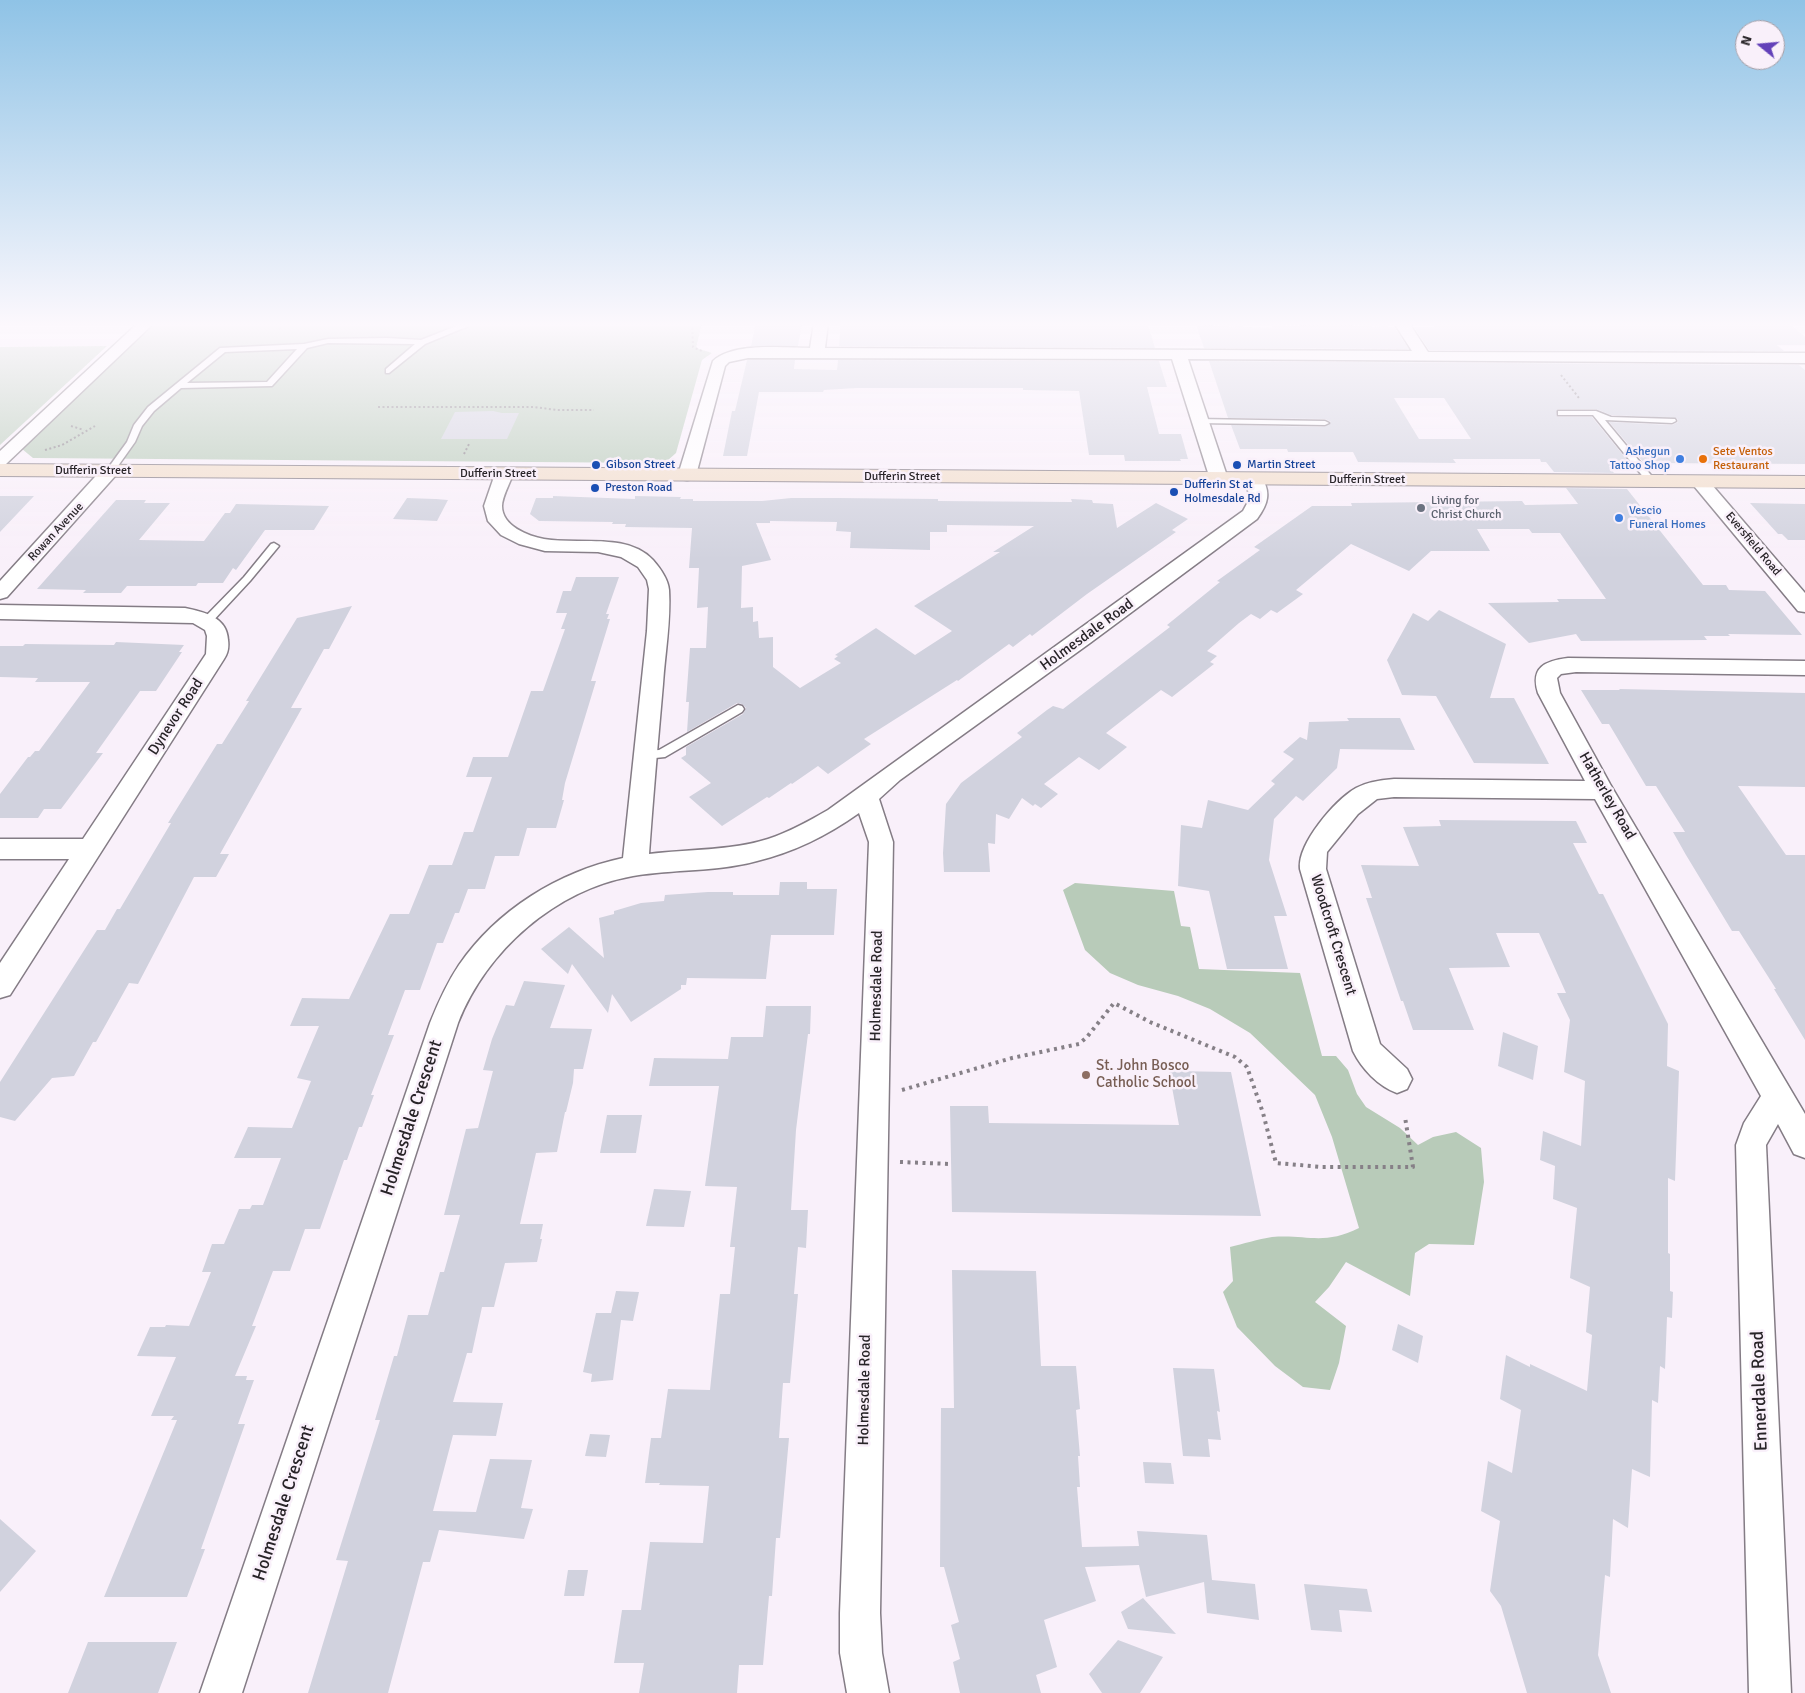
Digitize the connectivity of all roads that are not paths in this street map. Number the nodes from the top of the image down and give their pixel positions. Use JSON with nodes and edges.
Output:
{"nodes":[{"id":1,"x":62,"y":402,"type":"edge"},
{"id":2,"x":159,"y":402,"type":"edge"},
{"id":3,"x":703,"y":402,"type":"edge"},
{"id":4,"x":1193,"y":402,"type":"edge"},
{"id":5,"x":1561,"y":412,"type":"dead end"},
{"id":6,"x":1593,"y":413,"type":"junction"},
{"id":7,"x":1198,"y":420,"type":"junction"},
{"id":8,"x":1672,"y":421,"type":"dead end"},
{"id":9,"x":1325,"y":423,"type":"dead end"},
{"id":10,"x":0,"y":460,"type":"edge"},
{"id":11,"x":0,"y":470,"type":"edge"},
{"id":12,"x":110,"y":471,"type":"junction"},
{"id":13,"x":504,"y":474,"type":"junction"},
{"id":14,"x":687,"y":475,"type":"junction"},
{"id":15,"x":1219,"y":479,"type":"junction"},
{"id":16,"x":1254,"y":479,"type":"junction"},
{"id":17,"x":1652,"y":482,"type":"junction"},
{"id":18,"x":1700,"y":482,"type":"junction"},
{"id":19,"x":1805,"y":482,"type":"edge"},
{"id":20,"x":274,"y":546,"type":"dead end"},
{"id":21,"x":0,"y":593,"type":"edge"},
{"id":22,"x":1805,"y":606,"type":"edge"},
{"id":23,"x":0,"y":612,"type":"edge"},
{"id":24,"x":207,"y":620,"type":"junction"},
{"id":25,"x":1805,"y":668,"type":"edge"},
{"id":26,"x":738,"y":709,"type":"dead end"},
{"id":27,"x":645,"y":755,"type":"junction"},
{"id":28,"x":1602,"y":790,"type":"junction"},
{"id":29,"x":866,"y":797,"type":"junction"},
{"id":30,"x":0,"y":849,"type":"edge"},
{"id":31,"x":90,"y":849,"type":"junction"},
{"id":32,"x":634,"y":866,"type":"junction"},
{"id":33,"x":0,"y":986,"type":"edge"},
{"id":34,"x":1397,"y":1079,"type":"dead end"},
{"id":35,"x":1778,"y":1096,"type":"junction"},
{"id":36,"x":1805,"y":1143,"type":"edge"},
{"id":37,"x":221,"y":1693,"type":"edge"},
{"id":38,"x":868,"y":1693,"type":"edge"},
{"id":39,"x":1770,"y":1693,"type":"edge"}],
"edges":[{"from":1,"to":10,"type":"street"},
{"from":2,"to":12,"type":"lane"},
{"from":3,"to":14,"type":"street"},
{"from":4,"to":7,"type":"street"},
{"from":5,"to":6,"type":"lane"},
{"from":6,"to":8,"type":"lane"},
{"from":6,"to":17,"type":"lane"},
{"from":7,"to":9,"type":"lane"},
{"from":7,"to":15,"type":"street"},
{"from":11,"to":12,"type":"main road","name":"Dufferin Street"},
{"from":12,"to":13,"type":"main road","name":"Dufferin Street"},
{"from":12,"to":21,"type":"street","name":"Rowan Avenue"},
{"from":13,"to":14,"type":"main road","name":"Dufferin Street"},
{"from":13,"to":27,"type":"street"},
{"from":14,"to":15,"type":"main road","name":"Dufferin Street"},
{"from":15,"to":16,"type":"main road","name":"Dufferin Street"},
{"from":16,"to":17,"type":"main road","name":"Dufferin Street"},
{"from":16,"to":29,"type":"street","name":"Holmesdale Road"},
{"from":17,"to":18,"type":"main road","name":"Dufferin Street"},
{"from":18,"to":19,"type":"main road","name":"Dufferin Street"},
{"from":18,"to":22,"type":"street","name":"Eversfield Road"},
{"from":20,"to":24,"type":"lane"},
{"from":23,"to":24,"type":"street"},
{"from":24,"to":31,"type":"street","name":"Dynevor Road"},
{"from":25,"to":28,"type":"street","name":"Hatherley Road"},
{"from":26,"to":27,"type":"lane"},
{"from":27,"to":32,"type":"street"},
{"from":28,"to":34,"type":"street","name":"Woodcroft Crescent"},
{"from":28,"to":35,"type":"street","name":"Hatherley Road"},
{"from":29,"to":32,"type":"street","name":"Holmesdale Crescent"},
{"from":29,"to":38,"type":"street","name":"Holmesdale Road"},
{"from":30,"to":31,"type":"street"},
{"from":31,"to":33,"type":"street","name":"Dynevor Road"},
{"from":32,"to":37,"type":"street","name":"Holmesdale Crescent"},
{"from":35,"to":36,"type":"street","name":"Hatherley Road"},
{"from":35,"to":39,"type":"street","name":"Ennerdale Road"}]}
